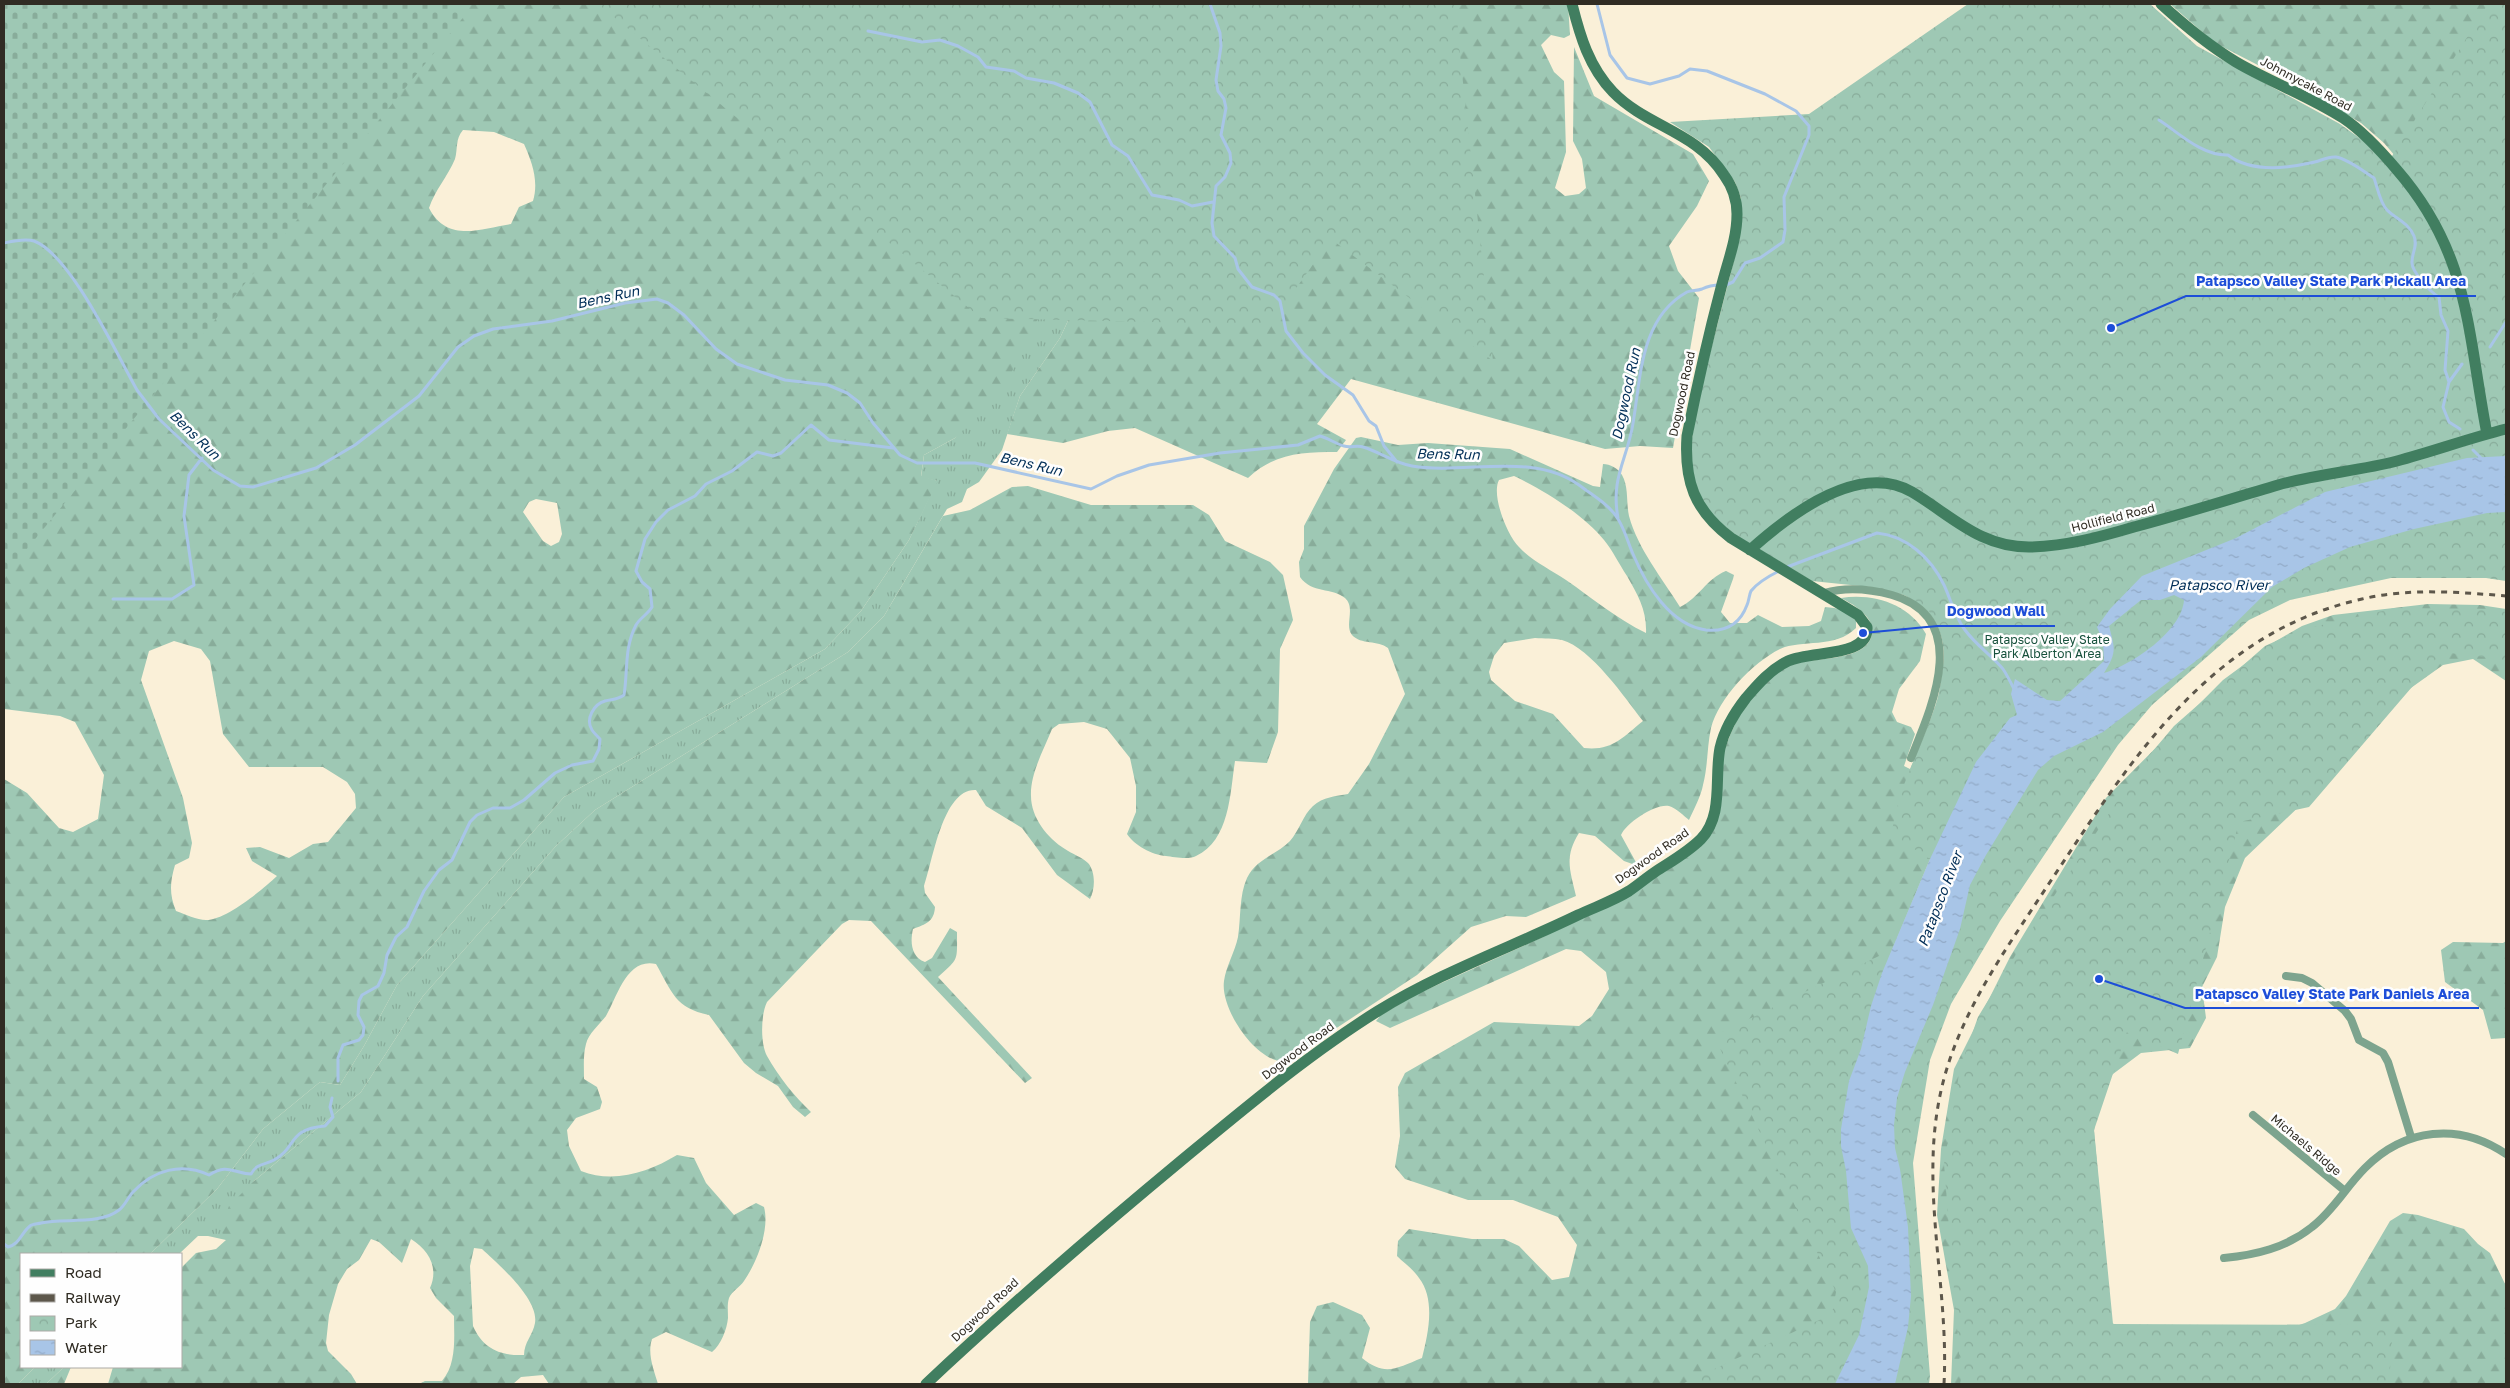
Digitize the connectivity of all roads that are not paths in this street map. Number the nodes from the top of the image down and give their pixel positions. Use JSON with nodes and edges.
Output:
{"nodes":[{"id":1,"x":1572,"y":4,"type":"edge"},
{"id":2,"x":2161,"y":4,"type":"edge"},
{"id":3,"x":2506,"y":429,"type":"edge"},
{"id":4,"x":2487,"y":434,"type":"junction"},
{"id":5,"x":1750,"y":550,"type":"junction"},
{"id":6,"x":1824,"y":593,"type":"junction"},
{"id":7,"x":1911,"y":758,"type":"dead end"},
{"id":8,"x":2286,"y":976,"type":"dead end"},
{"id":9,"x":2253,"y":1115,"type":"dead end"},
{"id":10,"x":2411,"y":1137,"type":"junction"},
{"id":11,"x":2506,"y":1154,"type":"edge"},
{"id":12,"x":2345,"y":1192,"type":"junction"},
{"id":13,"x":2224,"y":1258,"type":"dead end"},
{"id":14,"x":926,"y":1384,"type":"edge"}],
"edges":[{"from":1,"to":5,"type":"street","name":"Dogwood Road"},
{"from":2,"to":4,"type":"street","name":"Johnnycake Road"},
{"from":3,"to":4,"type":"street","name":"Hollifield Road"},
{"from":4,"to":5,"type":"street","name":"Hollifield Road"},
{"from":5,"to":6,"type":"street","name":"Dogwood Road"},
{"from":6,"to":7,"type":"street"},
{"from":6,"to":14,"type":"street","name":"Dogwood Road"},
{"from":8,"to":10,"type":"street"},
{"from":9,"to":12,"type":"street","name":"Michaels Ridge"},
{"from":10,"to":11,"type":"street"},
{"from":10,"to":12,"type":"street"},
{"from":12,"to":13,"type":"street"}]}
